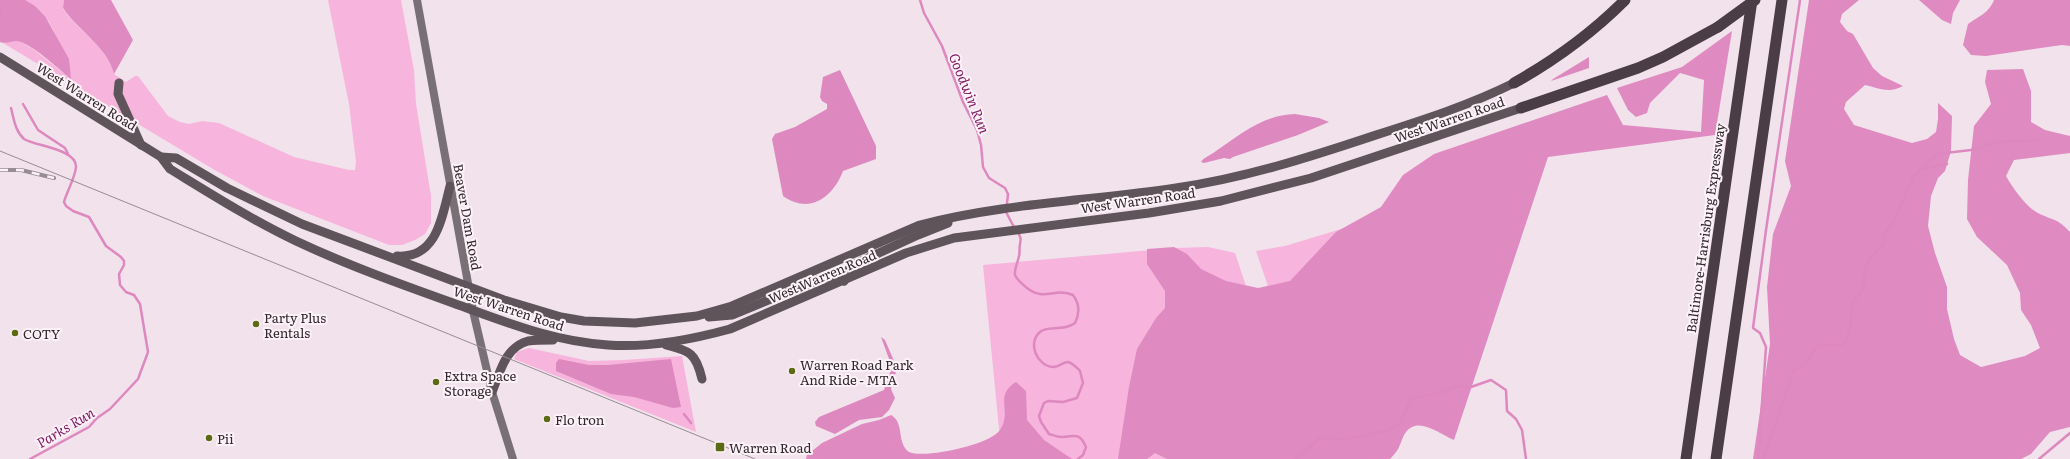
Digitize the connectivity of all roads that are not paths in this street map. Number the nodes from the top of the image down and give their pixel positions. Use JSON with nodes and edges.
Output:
{"nodes":[{"id":1,"x":417,"y":0,"type":"edge"},
{"id":2,"x":1625,"y":0,"type":"edge"},
{"id":3,"x":1754,"y":0,"type":"edge"},
{"id":4,"x":1782,"y":0,"type":"edge"},
{"id":5,"x":0,"y":57,"type":"edge"},
{"id":6,"x":119,"y":83,"type":"dead end"},
{"id":7,"x":1514,"y":83,"type":"joint"},
{"id":8,"x":1521,"y":108,"type":"joint"},
{"id":9,"x":141,"y":144,"type":"junction"},
{"id":10,"x":161,"y":157,"type":"junction"},
{"id":11,"x":450,"y":186,"type":"junction"},
{"id":12,"x":974,"y":214,"type":"junction"},
{"id":13,"x":385,"y":255,"type":"junction"},
{"id":14,"x":844,"y":281,"type":"junction"},
{"id":15,"x":468,"y":286,"type":"junction"},
{"id":16,"x":473,"y":310,"type":"junction"},
{"id":17,"x":676,"y":320,"type":"junction"},
{"id":18,"x":559,"y":339,"type":"junction"},
{"id":19,"x":660,"y":344,"type":"junction"},
{"id":20,"x":702,"y":379,"type":"dead end"},
{"id":21,"x":492,"y":392,"type":"junction"},
{"id":22,"x":513,"y":459,"type":"edge"},
{"id":23,"x":1686,"y":459,"type":"edge"},
{"id":24,"x":1716,"y":459,"type":"edge"}],
"edges":[{"from":1,"to":11,"type":"main road","name":"Beaver Dam Road"},
{"from":2,"to":7,"type":"highway"},
{"from":3,"to":8,"type":"highway","bridge":true},
{"from":3,"to":23,"type":"highway","name":"Baltimore-Harrisburg Expressway"},
{"from":4,"to":24,"type":"highway"},
{"from":5,"to":9,"type":"main road","name":"West Warren Road"},
{"from":6,"to":9,"type":"main road"},
{"from":7,"to":12,"type":"main road","name":"West Warren Road"},
{"from":8,"to":14,"type":"main road","name":"West Warren Road"},
{"from":9,"to":10,"type":"main road","name":"West Warren Road"},
{"from":10,"to":13,"type":"main road","name":"West Warren Road"},
{"from":10,"to":16,"type":"main road","name":"West Warren Road"},
{"from":11,"to":13,"type":"main road"},
{"from":11,"to":15,"type":"main road","name":"Beaver Dam Road"},
{"from":12,"to":14,"type":"main road"},
{"from":12,"to":17,"type":"main road","name":"West Warren Road"},
{"from":13,"to":15,"type":"main road","name":"West Warren Road"},
{"from":14,"to":17,"type":"main road"},
{"from":14,"to":19,"type":"main road","name":"West Warren Road"},
{"from":15,"to":16,"type":"main road","name":"Beaver Dam Road"},
{"from":15,"to":17,"type":"main road","name":"West Warren Road"},
{"from":16,"to":18,"type":"main road","name":"West Warren Road"},
{"from":16,"to":21,"type":"main road","name":"Beaver Dam Road"},
{"from":18,"to":19,"type":"main road","name":"West Warren Road"},
{"from":18,"to":21,"type":"main road"},
{"from":19,"to":20,"type":"main road"},
{"from":21,"to":22,"type":"main road","name":"Beaver Dam Road"}]}
